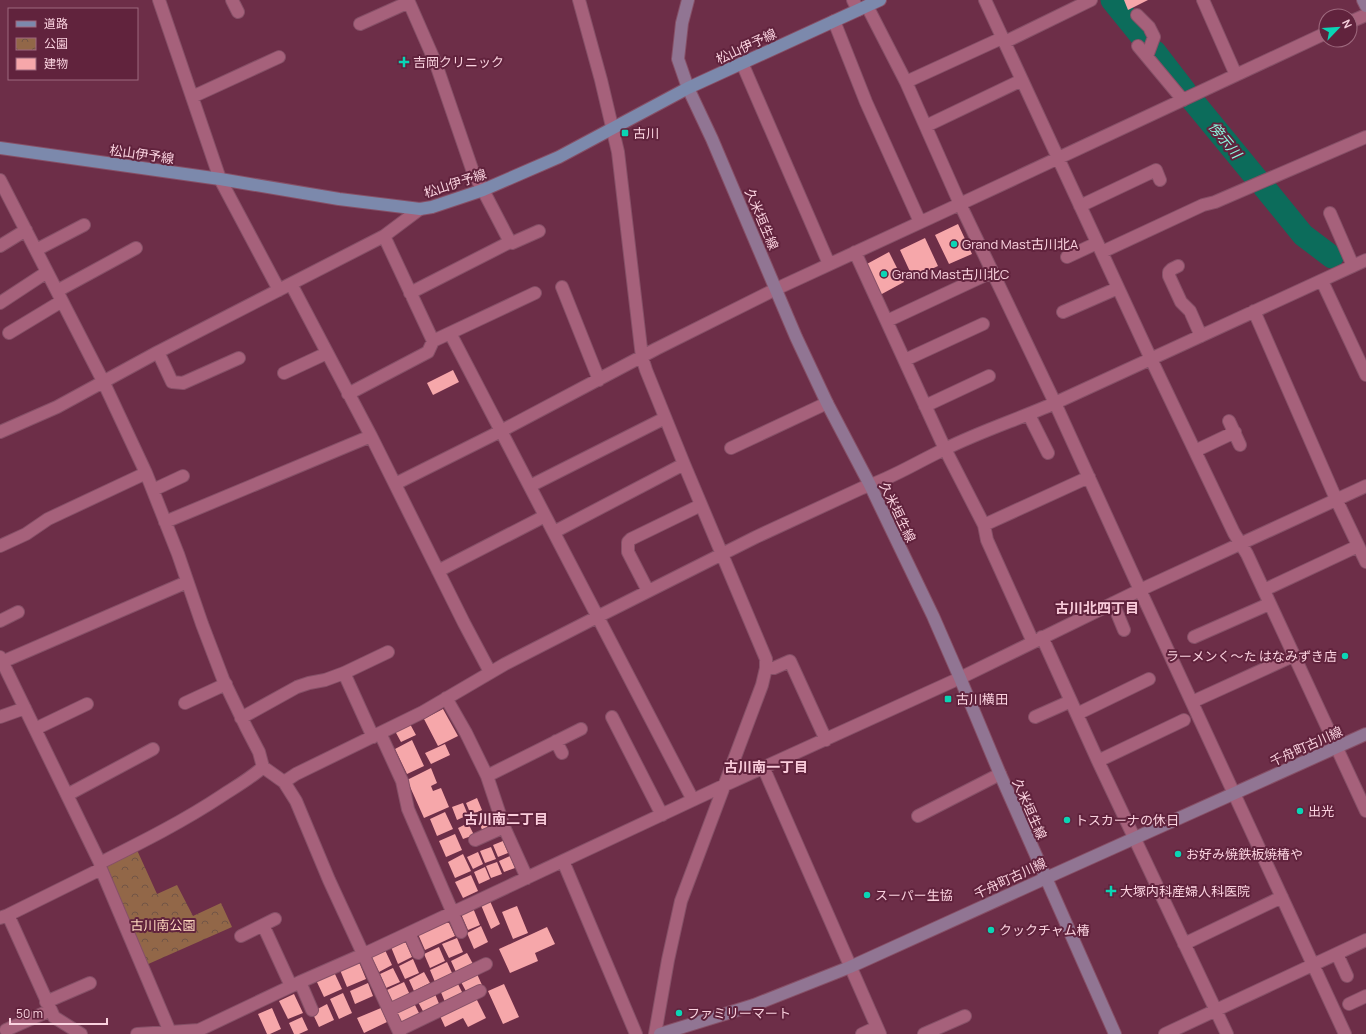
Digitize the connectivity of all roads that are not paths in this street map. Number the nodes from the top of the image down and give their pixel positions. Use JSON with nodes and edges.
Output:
{"nodes":[{"id":1,"x":159,"y":0,"type":"edge"},
{"id":2,"x":232,"y":0,"type":"edge"},
{"id":3,"x":579,"y":0,"type":"edge"},
{"id":4,"x":688,"y":0,"type":"edge"},
{"id":5,"x":880,"y":0,"type":"edge"},
{"id":6,"x":985,"y":0,"type":"edge"},
{"id":7,"x":1091,"y":0,"type":"edge"},
{"id":8,"x":1203,"y":0,"type":"edge"},
{"id":9,"x":1363,"y":0,"type":"edge"},
{"id":10,"x":408,"y":1,"type":"edge"},
{"id":11,"x":859,"y":5,"type":"edge"},
{"id":12,"x":1366,"y":6,"type":"edge"},
{"id":13,"x":238,"y":12,"type":"dead end"},
{"id":14,"x":1137,"y":15,"type":"dead end"},
{"id":15,"x":834,"y":21,"type":"junction"},
{"id":16,"x":360,"y":24,"type":"dead end"},
{"id":17,"x":1318,"y":37,"type":"edge"},
{"id":18,"x":1004,"y":40,"type":"junction"},
{"id":19,"x":1138,"y":46,"type":"dead end"},
{"id":20,"x":1147,"y":56,"type":"junction"},
{"id":21,"x":279,"y":57,"type":"dead end"},
{"id":22,"x":742,"y":63,"type":"junction"},
{"id":23,"x":1236,"y":75,"type":"junction"},
{"id":24,"x":1022,"y":80,"type":"junction"},
{"id":25,"x":906,"y":82,"type":"junction"},
{"id":26,"x":688,"y":88,"type":"junction"},
{"id":27,"x":192,"y":97,"type":"junction"},
{"id":28,"x":1183,"y":100,"type":"junction"},
{"id":29,"x":926,"y":126,"type":"junction"},
{"id":30,"x":613,"y":129,"type":"junction"},
{"id":31,"x":1366,"y":137,"type":"edge"},
{"id":32,"x":0,"y":148,"type":"edge"},
{"id":33,"x":1058,"y":158,"type":"junction"},
{"id":34,"x":220,"y":179,"type":"junction"},
{"id":35,"x":0,"y":180,"type":"edge"},
{"id":36,"x":1160,"y":180,"type":"dead end"},
{"id":37,"x":483,"y":190,"type":"junction"},
{"id":38,"x":960,"y":204,"type":"junction"},
{"id":39,"x":1080,"y":206,"type":"junction"},
{"id":40,"x":420,"y":208,"type":"junction"},
{"id":41,"x":1330,"y":213,"type":"dead end"},
{"id":42,"x":920,"y":222,"type":"junction"},
{"id":43,"x":84,"y":225,"type":"dead end"},
{"id":44,"x":26,"y":230,"type":"junction"},
{"id":45,"x":539,"y":231,"type":"dead end"},
{"id":46,"x":384,"y":236,"type":"junction"},
{"id":47,"x":510,"y":242,"type":"junction"},
{"id":48,"x":0,"y":246,"type":"edge"},
{"id":49,"x":1099,"y":247,"type":"junction"},
{"id":50,"x":136,"y":248,"type":"dead end"},
{"id":51,"x":36,"y":250,"type":"junction"},
{"id":52,"x":855,"y":252,"type":"junction"},
{"id":53,"x":1067,"y":257,"type":"dead end"},
{"id":54,"x":1366,"y":260,"type":"edge"},
{"id":55,"x":829,"y":264,"type":"junction"},
{"id":56,"x":1178,"y":266,"type":"dead end"},
{"id":57,"x":1353,"y":266,"type":"junction"},
{"id":58,"x":47,"y":272,"type":"junction"},
{"id":59,"x":992,"y":272,"type":"junction"},
{"id":60,"x":1322,"y":281,"type":"junction"},
{"id":61,"x":291,"y":284,"type":"junction"},
{"id":62,"x":562,"y":288,"type":"dead end"},
{"id":63,"x":1118,"y":288,"type":"junction"},
{"id":64,"x":776,"y":289,"type":"junction"},
{"id":65,"x":279,"y":290,"type":"junction"},
{"id":66,"x":410,"y":293,"type":"junction"},
{"id":67,"x":535,"y":293,"type":"dead end"},
{"id":68,"x":60,"y":296,"type":"junction"},
{"id":69,"x":1,"y":299,"type":"edge"},
{"id":70,"x":1254,"y":311,"type":"junction"},
{"id":71,"x":1064,"y":312,"type":"dead end"},
{"id":72,"x":887,"y":321,"type":"junction"},
{"id":73,"x":983,"y":324,"type":"dead end"},
{"id":74,"x":9,"y":332,"type":"dead end"},
{"id":75,"x":450,"y":333,"type":"junction"},
{"id":76,"x":1201,"y":336,"type":"junction"},
{"id":77,"x":433,"y":341,"type":"junction"},
{"id":78,"x":158,"y":352,"type":"junction"},
{"id":79,"x":327,"y":353,"type":"junction"},
{"id":80,"x":642,"y":357,"type":"junction"},
{"id":81,"x":239,"y":358,"type":"dead end"},
{"id":82,"x":1151,"y":359,"type":"junction"},
{"id":83,"x":905,"y":360,"type":"junction"},
{"id":84,"x":284,"y":373,"type":"dead end"},
{"id":85,"x":1366,"y":374,"type":"edge"},
{"id":86,"x":990,"y":376,"type":"dead end"},
{"id":87,"x":599,"y":380,"type":"junction"},
{"id":88,"x":103,"y":381,"type":"junction"},
{"id":89,"x":348,"y":394,"type":"junction"},
{"id":90,"x":827,"y":403,"type":"junction"},
{"id":91,"x":1055,"y":403,"type":"junction"},
{"id":92,"x":925,"y":406,"type":"junction"},
{"id":93,"x":1029,"y":415,"type":"junction"},
{"id":94,"x":665,"y":418,"type":"junction"},
{"id":95,"x":0,"y":432,"type":"edge"},
{"id":96,"x":502,"y":432,"type":"junction"},
{"id":97,"x":371,"y":436,"type":"junction"},
{"id":98,"x":1240,"y":444,"type":"dead end"},
{"id":99,"x":731,"y":448,"type":"dead end"},
{"id":100,"x":945,"y":448,"type":"junction"},
{"id":101,"x":1195,"y":451,"type":"junction"},
{"id":102,"x":1048,"y":453,"type":"dead end"},
{"id":103,"x":684,"y":464,"type":"junction"},
{"id":104,"x":146,"y":473,"type":"junction"},
{"id":105,"x":183,"y":476,"type":"dead end"},
{"id":106,"x":1089,"y":477,"type":"junction"},
{"id":107,"x":395,"y":484,"type":"junction"},
{"id":108,"x":870,"y":485,"type":"junction"},
{"id":109,"x":530,"y":486,"type":"junction"},
{"id":110,"x":1366,"y":486,"type":"edge"},
{"id":111,"x":153,"y":490,"type":"junction"},
{"id":112,"x":1336,"y":499,"type":"junction"},
{"id":113,"x":701,"y":505,"type":"junction"},
{"id":114,"x":545,"y":516,"type":"junction"},
{"id":115,"x":165,"y":522,"type":"junction"},
{"id":116,"x":984,"y":525,"type":"junction"},
{"id":117,"x":554,"y":532,"type":"junction"},
{"id":118,"x":1240,"y":543,"type":"junction"},
{"id":119,"x":0,"y":546,"type":"edge"},
{"id":120,"x":1358,"y":546,"type":"junction"},
{"id":121,"x":721,"y":554,"type":"junction"},
{"id":122,"x":1366,"y":562,"type":"edge"},
{"id":123,"x":438,"y":571,"type":"junction"},
{"id":124,"x":187,"y":582,"type":"junction"},
{"id":125,"x":1140,"y":590,"type":"junction"},
{"id":126,"x":1264,"y":590,"type":"junction"},
{"id":127,"x":648,"y":591,"type":"junction"},
{"id":128,"x":1113,"y":603,"type":"junction"},
{"id":129,"x":1269,"y":604,"type":"junction"},
{"id":130,"x":18,"y":612,"type":"dead end"},
{"id":131,"x":597,"y":617,"type":"junction"},
{"id":132,"x":0,"y":621,"type":"edge"},
{"id":133,"x":1124,"y":630,"type":"dead end"},
{"id":134,"x":1194,"y":637,"type":"dead end"},
{"id":135,"x":1038,"y":640,"type":"junction"},
{"id":136,"x":388,"y":652,"type":"dead end"},
{"id":137,"x":1293,"y":656,"type":"junction"},
{"id":138,"x":1,"y":659,"type":"edge"},
{"id":139,"x":766,"y":668,"type":"junction"},
{"id":140,"x":490,"y":672,"type":"junction"},
{"id":141,"x":344,"y":673,"type":"junction"},
{"id":142,"x":960,"y":678,"type":"junction"},
{"id":143,"x":1149,"y":679,"type":"dead end"},
{"id":144,"x":226,"y":684,"type":"junction"},
{"id":145,"x":446,"y":698,"type":"junction"},
{"id":146,"x":1071,"y":701,"type":"junction"},
{"id":147,"x":1192,"y":702,"type":"junction"},
{"id":148,"x":185,"y":703,"type":"dead end"},
{"id":149,"x":87,"y":704,"type":"dead end"},
{"id":150,"x":25,"y":708,"type":"junction"},
{"id":151,"x":1077,"y":714,"type":"junction"},
{"id":152,"x":0,"y":717,"type":"edge"},
{"id":153,"x":612,"y":717,"type":"dead end"},
{"id":154,"x":1036,"y":717,"type":"dead end"},
{"id":155,"x":241,"y":718,"type":"junction"},
{"id":156,"x":1184,"y":720,"type":"dead end"},
{"id":157,"x":35,"y":729,"type":"junction"},
{"id":158,"x":581,"y":729,"type":"dead end"},
{"id":159,"x":1366,"y":734,"type":"edge"},
{"id":160,"x":377,"y":735,"type":"junction"},
{"id":161,"x":826,"y":740,"type":"junction"},
{"id":162,"x":556,"y":741,"type":"junction"},
{"id":163,"x":1336,"y":748,"type":"junction"},
{"id":164,"x":153,"y":749,"type":"dead end"},
{"id":165,"x":562,"y":753,"type":"dead end"},
{"id":166,"x":1098,"y":761,"type":"junction"},
{"id":167,"x":263,"y":767,"type":"junction"},
{"id":168,"x":764,"y":768,"type":"junction"},
{"id":169,"x":1000,"y":774,"type":"junction"},
{"id":170,"x":487,"y":776,"type":"junction"},
{"id":171,"x":284,"y":782,"type":"junction"},
{"id":172,"x":725,"y":785,"type":"junction"},
{"id":173,"x":1234,"y":793,"type":"junction"},
{"id":174,"x":67,"y":795,"type":"junction"},
{"id":175,"x":693,"y":800,"type":"junction"},
{"id":176,"x":1366,"y":811,"type":"edge"},
{"id":177,"x":662,"y":815,"type":"junction"},
{"id":178,"x":918,"y":816,"type":"dead end"},
{"id":179,"x":504,"y":827,"type":"junction"},
{"id":180,"x":1134,"y":838,"type":"junction"},
{"id":181,"x":475,"y":840,"type":"dead end"},
{"id":182,"x":563,"y":861,"type":"junction"},
{"id":183,"x":101,"y":866,"type":"junction"},
{"id":184,"x":527,"y":878,"type":"junction"},
{"id":185,"x":1046,"y":878,"type":"junction"},
{"id":186,"x":1282,"y":897,"type":"junction"},
{"id":187,"x":452,"y":913,"type":"junction"},
{"id":188,"x":4,"y":916,"type":"edge"},
{"id":189,"x":275,"y":919,"type":"dead end"},
{"id":190,"x":263,"y":925,"type":"junction"},
{"id":191,"x":461,"y":932,"type":"dead end"},
{"id":192,"x":409,"y":933,"type":"junction"},
{"id":193,"x":241,"y":936,"type":"dead end"},
{"id":194,"x":1366,"y":940,"type":"edge"},
{"id":195,"x":1184,"y":944,"type":"junction"},
{"id":196,"x":418,"y":953,"type":"dead end"},
{"id":197,"x":364,"y":954,"type":"junction"},
{"id":198,"x":1337,"y":954,"type":"junction"},
{"id":199,"x":486,"y":964,"type":"dead end"},
{"id":200,"x":1313,"y":965,"type":"junction"},
{"id":201,"x":850,"y":967,"type":"junction"},
{"id":202,"x":1347,"y":976,"type":"dead end"},
{"id":203,"x":90,"y":983,"type":"dead end"},
{"id":204,"x":296,"y":984,"type":"junction"},
{"id":205,"x":480,"y":991,"type":"dead end"},
{"id":206,"x":1366,"y":996,"type":"edge"},
{"id":207,"x":1349,"y":1004,"type":"dead end"},
{"id":208,"x":49,"y":1006,"type":"junction"},
{"id":209,"x":312,"y":1010,"type":"dead end"},
{"id":210,"x":389,"y":1010,"type":"junction"},
{"id":211,"x":1216,"y":1010,"type":"junction"},
{"id":212,"x":965,"y":1016,"type":"dead end"},
{"id":213,"x":6,"y":1030,"type":"dead end"},
{"id":214,"x":879,"y":1031,"type":"edge"},
{"id":215,"x":170,"y":1032,"type":"junction"},
{"id":216,"x":199,"y":1032,"type":"edge"},
{"id":217,"x":400,"y":1032,"type":"edge"},
{"id":218,"x":81,"y":1034,"type":"edge"},
{"id":219,"x":137,"y":1034,"type":"edge"},
{"id":220,"x":636,"y":1034,"type":"edge"},
{"id":221,"x":655,"y":1034,"type":"edge"},
{"id":222,"x":660,"y":1034,"type":"edge"},
{"id":223,"x":862,"y":1034,"type":"edge"},
{"id":224,"x":924,"y":1034,"type":"edge"},
{"id":225,"x":1115,"y":1034,"type":"edge"},
{"id":226,"x":1165,"y":1034,"type":"edge"},
{"id":227,"x":1227,"y":1034,"type":"edge"},
{"id":228,"x":1345,"y":1034,"type":"edge"}],
"edges":[{"from":1,"to":27,"type":"street"},
{"from":2,"to":13,"type":"street"},
{"from":3,"to":30,"type":"street"},
{"from":4,"to":26,"type":"main road","name":"久米垣生線"},
{"from":5,"to":11,"type":"main road","name":"松山伊予線"},
{"from":6,"to":18,"type":"street"},
{"from":7,"to":18,"type":"street"},
{"from":8,"to":23,"type":"street"},
{"from":9,"to":12,"type":"main road"},
{"from":10,"to":16,"type":"street"},
{"from":10,"to":37,"type":"street"},
{"from":11,"to":15,"type":"main road","name":"松山伊予線"},
{"from":11,"to":25,"type":"street"},
{"from":14,"to":20,"type":"street"},
{"from":15,"to":22,"type":"main road","name":"松山伊予線"},
{"from":15,"to":42,"type":"street"},
{"from":17,"to":23,"type":"street"},
{"from":18,"to":24,"type":"street"},
{"from":18,"to":25,"type":"street"},
{"from":19,"to":20,"type":"street"},
{"from":20,"to":28,"type":"street"},
{"from":21,"to":27,"type":"street"},
{"from":22,"to":26,"type":"main road","name":"松山伊予線"},
{"from":22,"to":55,"type":"street"},
{"from":23,"to":28,"type":"street"},
{"from":24,"to":29,"type":"street"},
{"from":24,"to":33,"type":"street"},
{"from":25,"to":29,"type":"street"},
{"from":26,"to":30,"type":"main road","name":"松山伊予線"},
{"from":26,"to":64,"type":"main road","name":"久米垣生線"},
{"from":27,"to":34,"type":"street"},
{"from":28,"to":33,"type":"street"},
{"from":29,"to":38,"type":"street"},
{"from":30,"to":37,"type":"main road","name":"松山伊予線"},
{"from":30,"to":80,"type":"street"},
{"from":31,"to":49,"type":"street"},
{"from":32,"to":34,"type":"main road","name":"松山伊予線"},
{"from":33,"to":38,"type":"street"},
{"from":33,"to":39,"type":"street"},
{"from":34,"to":40,"type":"main road","name":"松山伊予線"},
{"from":34,"to":65,"type":"street"},
{"from":35,"to":44,"type":"street"},
{"from":36,"to":39,"type":"street"},
{"from":37,"to":40,"type":"main road","name":"松山伊予線"},
{"from":37,"to":47,"type":"street"},
{"from":38,"to":42,"type":"street"},
{"from":38,"to":59,"type":"street"},
{"from":39,"to":49,"type":"street"},
{"from":40,"to":46,"type":"street"},
{"from":41,"to":57,"type":"street"},
{"from":42,"to":52,"type":"street"},
{"from":43,"to":51,"type":"street"},
{"from":44,"to":48,"type":"street"},
{"from":44,"to":51,"type":"street"},
{"from":45,"to":47,"type":"street"},
{"from":46,"to":61,"type":"street"},
{"from":46,"to":66,"type":"street"},
{"from":47,"to":66,"type":"street"},
{"from":49,"to":53,"type":"street"},
{"from":49,"to":63,"type":"street"},
{"from":50,"to":68,"type":"street"},
{"from":51,"to":58,"type":"street"},
{"from":52,"to":55,"type":"street"},
{"from":52,"to":72,"type":"street"},
{"from":54,"to":57,"type":"street"},
{"from":55,"to":64,"type":"street"},
{"from":56,"to":76,"type":"street"},
{"from":57,"to":60,"type":"street"},
{"from":58,"to":68,"type":"street"},
{"from":58,"to":69,"type":"street"},
{"from":59,"to":72,"type":"street"},
{"from":59,"to":91,"type":"street"},
{"from":60,"to":70,"type":"street"},
{"from":60,"to":85,"type":"street"},
{"from":61,"to":65,"type":"street"},
{"from":61,"to":79,"type":"street"},
{"from":62,"to":87,"type":"street"},
{"from":63,"to":71,"type":"street"},
{"from":63,"to":82,"type":"street"},
{"from":64,"to":80,"type":"street"},
{"from":64,"to":90,"type":"main road","name":"久米垣生線"},
{"from":65,"to":78,"type":"street"},
{"from":66,"to":77,"type":"street"},
{"from":67,"to":75,"type":"street"},
{"from":68,"to":74,"type":"street"},
{"from":68,"to":88,"type":"street"},
{"from":70,"to":76,"type":"street"},
{"from":70,"to":112,"type":"street"},
{"from":72,"to":83,"type":"street"},
{"from":73,"to":83,"type":"street"},
{"from":75,"to":77,"type":"street"},
{"from":75,"to":96,"type":"street"},
{"from":76,"to":82,"type":"street"},
{"from":77,"to":89,"type":"street"},
{"from":78,"to":81,"type":"street"},
{"from":78,"to":88,"type":"street"},
{"from":79,"to":84,"type":"street"},
{"from":79,"to":89,"type":"street"},
{"from":80,"to":87,"type":"street"},
{"from":80,"to":94,"type":"street"},
{"from":82,"to":91,"type":"street"},
{"from":82,"to":101,"type":"street"},
{"from":83,"to":92,"type":"street"},
{"from":86,"to":92,"type":"street"},
{"from":87,"to":96,"type":"street"},
{"from":88,"to":95,"type":"street"},
{"from":88,"to":104,"type":"street"},
{"from":89,"to":97,"type":"street"},
{"from":90,"to":99,"type":"street"},
{"from":90,"to":108,"type":"main road","name":"久米垣生線"},
{"from":91,"to":93,"type":"street"},
{"from":91,"to":106,"type":"street"},
{"from":92,"to":100,"type":"street"},
{"from":93,"to":100,"type":"street"},
{"from":93,"to":102,"type":"street"},
{"from":94,"to":103,"type":"street"},
{"from":94,"to":109,"type":"street"},
{"from":96,"to":107,"type":"street"},
{"from":96,"to":109,"type":"street"},
{"from":97,"to":107,"type":"street"},
{"from":97,"to":115,"type":"street"},
{"from":98,"to":101,"type":"street"},
{"from":100,"to":108,"type":"street"},
{"from":100,"to":116,"type":"street"},
{"from":101,"to":118,"type":"street"},
{"from":103,"to":113,"type":"street"},
{"from":103,"to":117,"type":"street"},
{"from":104,"to":111,"type":"street"},
{"from":104,"to":119,"type":"street"},
{"from":105,"to":111,"type":"street"},
{"from":106,"to":116,"type":"street"},
{"from":106,"to":125,"type":"street"},
{"from":107,"to":123,"type":"street"},
{"from":108,"to":121,"type":"street"},
{"from":108,"to":142,"type":"main road","name":"久米垣生線"},
{"from":109,"to":114,"type":"street"},
{"from":110,"to":112,"type":"street"},
{"from":111,"to":115,"type":"street"},
{"from":112,"to":118,"type":"street"},
{"from":112,"to":120,"type":"street"},
{"from":113,"to":121,"type":"street"},
{"from":113,"to":127,"type":"street"},
{"from":114,"to":117,"type":"street"},
{"from":114,"to":123,"type":"street"},
{"from":115,"to":124,"type":"street"},
{"from":116,"to":135,"type":"street"},
{"from":117,"to":131,"type":"street"},
{"from":118,"to":125,"type":"street"},
{"from":118,"to":126,"type":"street"},
{"from":120,"to":122,"type":"street"},
{"from":120,"to":126,"type":"street"},
{"from":121,"to":127,"type":"street"},
{"from":121,"to":139,"type":"street"},
{"from":123,"to":140,"type":"street"},
{"from":124,"to":138,"type":"street"},
{"from":124,"to":144,"type":"street"},
{"from":125,"to":128,"type":"street"},
{"from":125,"to":147,"type":"street"},
{"from":126,"to":129,"type":"street"},
{"from":127,"to":131,"type":"street"},
{"from":128,"to":133,"type":"street"},
{"from":128,"to":135,"type":"street"},
{"from":129,"to":134,"type":"street"},
{"from":129,"to":137,"type":"street"},
{"from":130,"to":132,"type":"street"},
{"from":131,"to":140,"type":"street"},
{"from":131,"to":175,"type":"street"},
{"from":135,"to":142,"type":"street"},
{"from":135,"to":146,"type":"street"},
{"from":136,"to":141,"type":"street"},
{"from":137,"to":147,"type":"street"},
{"from":137,"to":163,"type":"street"},
{"from":138,"to":150,"type":"street"},
{"from":139,"to":161,"type":"street"},
{"from":139,"to":172,"type":"street"},
{"from":140,"to":145,"type":"street"},
{"from":141,"to":155,"type":"street"},
{"from":141,"to":160,"type":"street"},
{"from":142,"to":161,"type":"street"},
{"from":142,"to":169,"type":"main road","name":"久米垣生線"},
{"from":143,"to":151,"type":"street"},
{"from":144,"to":148,"type":"street"},
{"from":144,"to":155,"type":"street"},
{"from":145,"to":160,"type":"street"},
{"from":145,"to":170,"type":"street"},
{"from":146,"to":151,"type":"street"},
{"from":146,"to":154,"type":"street"},
{"from":147,"to":173,"type":"street"},
{"from":149,"to":157,"type":"street"},
{"from":150,"to":152,"type":"street"},
{"from":150,"to":157,"type":"street"},
{"from":151,"to":166,"type":"street"},
{"from":153,"to":177,"type":"street"},
{"from":155,"to":167,"type":"street"},
{"from":156,"to":166,"type":"street"},
{"from":157,"to":174,"type":"street"},
{"from":158,"to":162,"type":"street"},
{"from":159,"to":163,"type":"main road","name":"千舟町古川線"},
{"from":160,"to":171,"type":"street"},
{"from":160,"to":187,"type":"street"},
{"from":161,"to":168,"type":"street"},
{"from":162,"to":165,"type":"street"},
{"from":162,"to":170,"type":"street"},
{"from":163,"to":173,"type":"main road","name":"千舟町古川線"},
{"from":163,"to":176,"type":"street"},
{"from":164,"to":174,"type":"street"},
{"from":166,"to":180,"type":"street"},
{"from":167,"to":171,"type":"street"},
{"from":167,"to":183,"type":"street"},
{"from":168,"to":172,"type":"street"},
{"from":168,"to":201,"type":"street"},
{"from":169,"to":178,"type":"street"},
{"from":169,"to":185,"type":"main road","name":"久米垣生線"},
{"from":170,"to":179,"type":"street"},
{"from":171,"to":197,"type":"street"},
{"from":172,"to":175,"type":"street"},
{"from":172,"to":221,"type":"street"},
{"from":173,"to":180,"type":"main road","name":"千舟町古川線"},
{"from":173,"to":186,"type":"street"},
{"from":174,"to":183,"type":"street"},
{"from":175,"to":177,"type":"street"},
{"from":177,"to":182,"type":"street"},
{"from":179,"to":181,"type":"street"},
{"from":179,"to":184,"type":"street"},
{"from":180,"to":185,"type":"main road","name":"千舟町古川線"},
{"from":180,"to":195,"type":"street"},
{"from":182,"to":184,"type":"street"},
{"from":182,"to":220,"type":"street"},
{"from":183,"to":188,"type":"street"},
{"from":183,"to":215,"type":"street"},
{"from":184,"to":187,"type":"street"},
{"from":185,"to":201,"type":"main road","name":"千舟町古川線"},
{"from":185,"to":225,"type":"main road","name":"久米垣生線"},
{"from":186,"to":195,"type":"street"},
{"from":186,"to":200,"type":"street"},
{"from":187,"to":191,"type":"street"},
{"from":187,"to":192,"type":"street"},
{"from":188,"to":208,"type":"street"},
{"from":189,"to":190,"type":"street"},
{"from":190,"to":193,"type":"street"},
{"from":190,"to":204,"type":"street"},
{"from":192,"to":196,"type":"street"},
{"from":192,"to":197,"type":"street"},
{"from":194,"to":198,"type":"street"},
{"from":195,"to":211,"type":"street"},
{"from":197,"to":204,"type":"street"},
{"from":197,"to":210,"type":"street"},
{"from":198,"to":200,"type":"street"},
{"from":198,"to":202,"type":"street"},
{"from":199,"to":210,"type":"street"},
{"from":200,"to":211,"type":"street"},
{"from":200,"to":228,"type":"street"},
{"from":201,"to":214,"type":"street"},
{"from":201,"to":222,"type":"main road","name":"千舟町古川線"},
{"from":203,"to":208,"type":"street"},
{"from":204,"to":209,"type":"street"},
{"from":204,"to":216,"type":"street"},
{"from":205,"to":217,"type":"street"},
{"from":206,"to":207,"type":"street"},
{"from":208,"to":213,"type":"street"},
{"from":208,"to":218,"type":"street"},
{"from":210,"to":217,"type":"street"},
{"from":211,"to":226,"type":"street"},
{"from":211,"to":227,"type":"street"},
{"from":212,"to":224,"type":"street"},
{"from":214,"to":223,"type":"street"},
{"from":215,"to":216,"type":"street"},
{"from":215,"to":219,"type":"street"}]}
